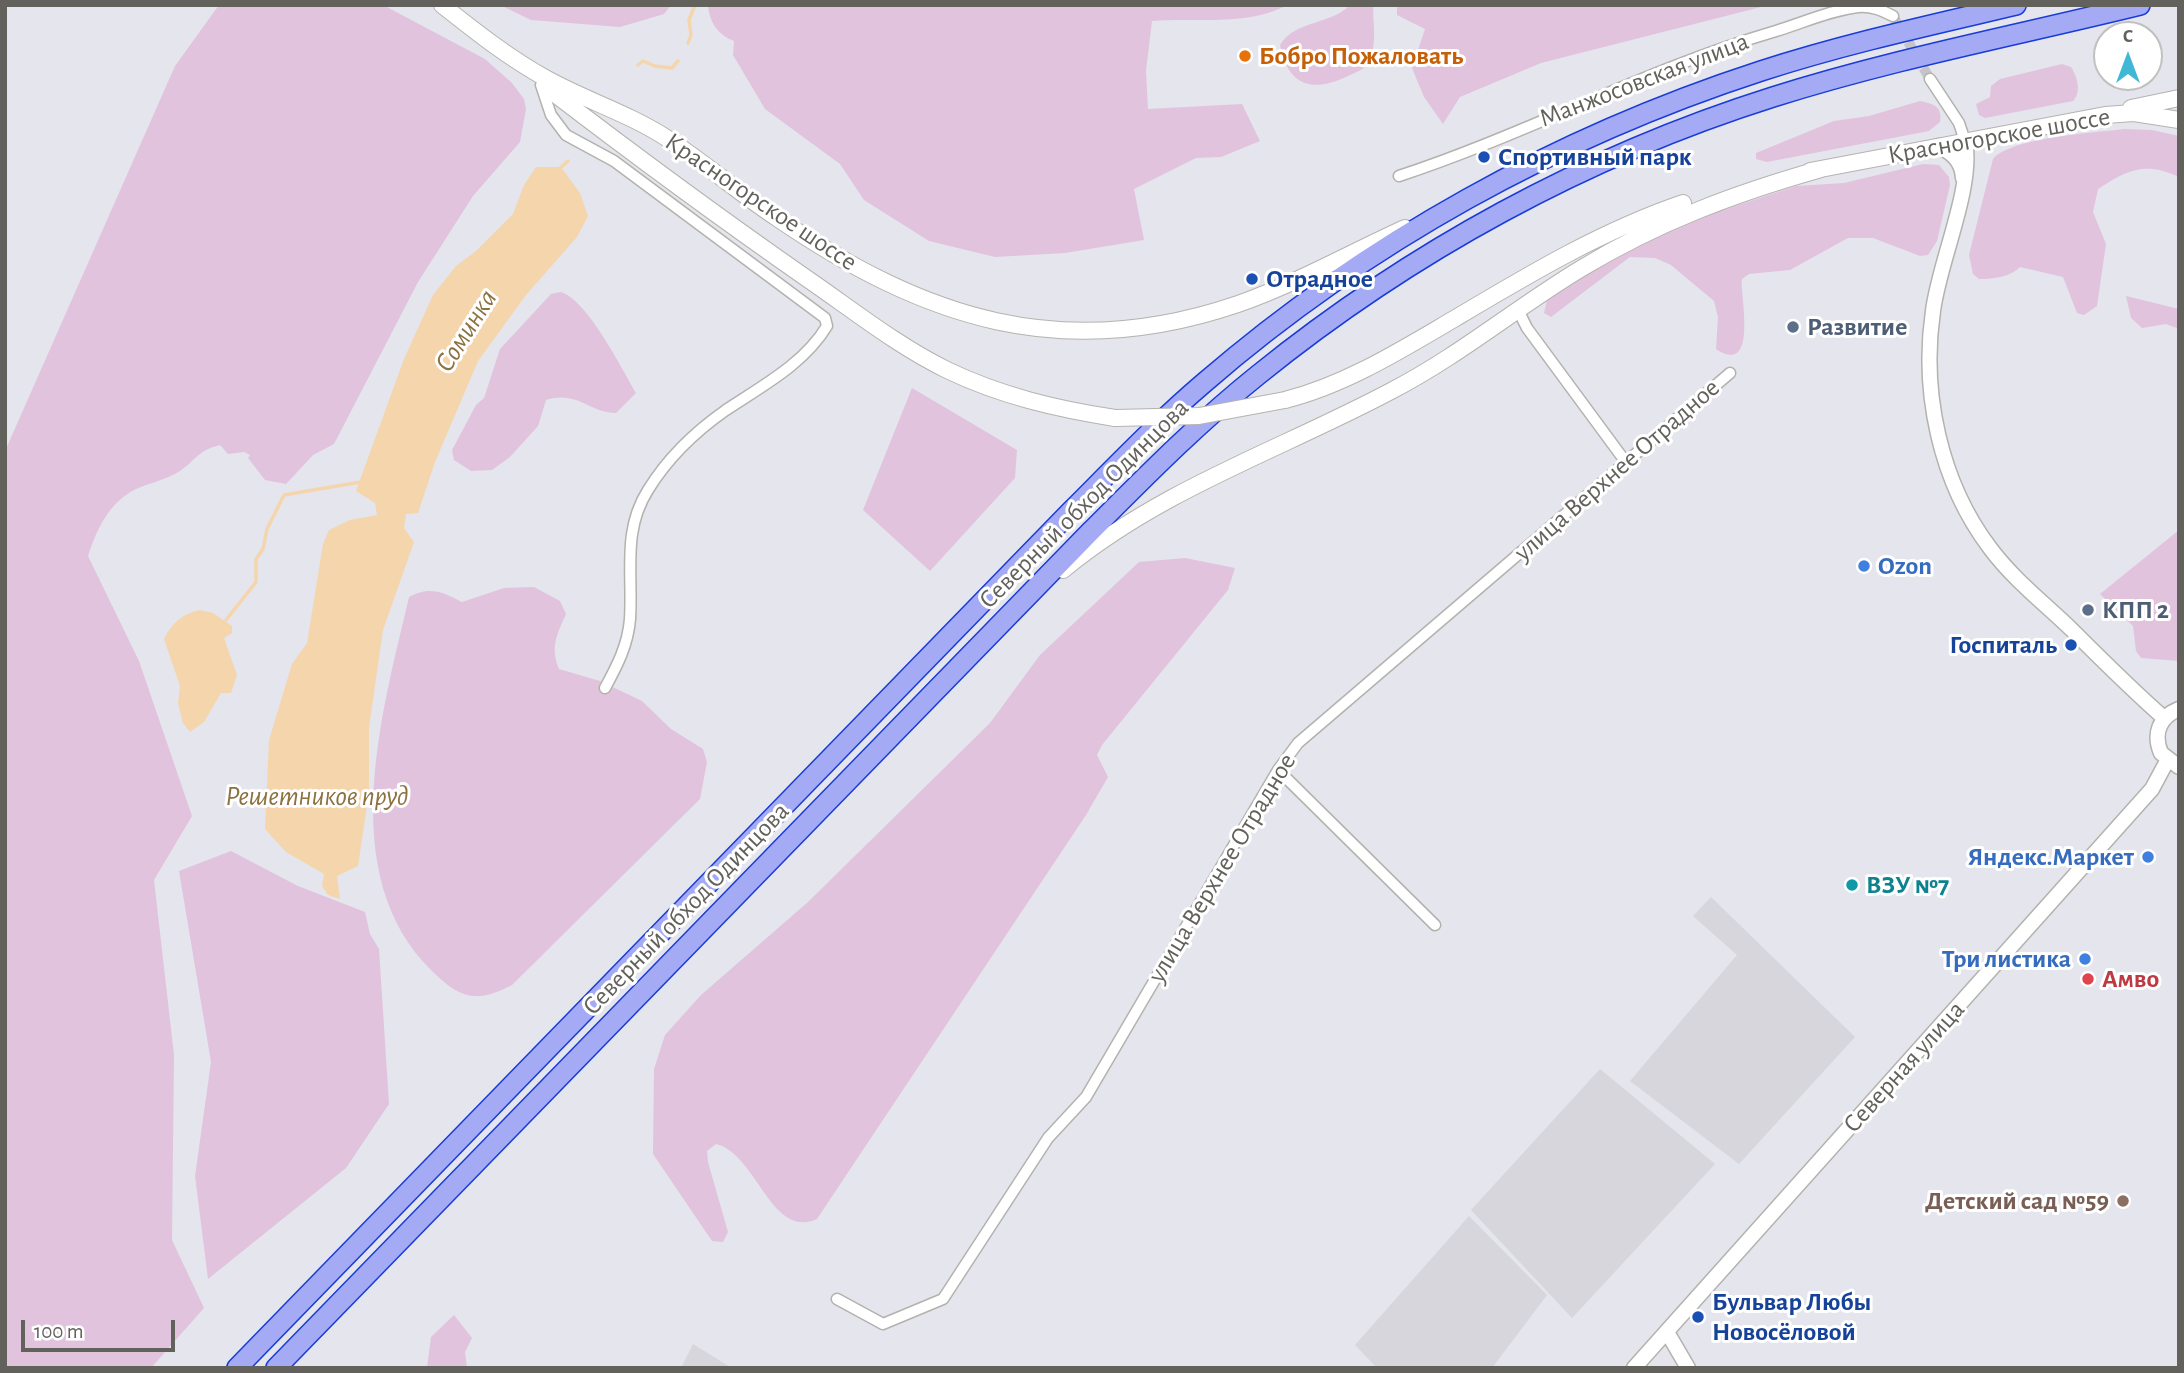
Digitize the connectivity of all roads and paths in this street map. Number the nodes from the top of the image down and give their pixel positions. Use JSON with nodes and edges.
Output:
{"nodes":[{"id":1,"x":442,"y":5,"type":"edge"},
{"id":2,"x":2016,"y":5,"type":"edge"},
{"id":3,"x":2140,"y":5,"type":"edge"},
{"id":4,"x":1893,"y":16,"type":"dead end"},
{"id":5,"x":499,"y":50,"type":"junction"},
{"id":6,"x":1930,"y":79,"type":"tunnel mouth"},
{"id":7,"x":540,"y":82,"type":"junction"},
{"id":8,"x":2179,"y":98,"type":"edge"},
{"id":9,"x":2091,"y":117,"type":"junction"},
{"id":10,"x":2179,"y":120,"type":"edge"},
{"id":11,"x":1965,"y":141,"type":"junction"},
{"id":12,"x":1938,"y":146,"type":"junction"},
{"id":13,"x":1821,"y":169,"type":"junction"},
{"id":14,"x":1399,"y":176,"type":"dead end"},
{"id":15,"x":1962,"y":187,"type":"junction"},
{"id":16,"x":1462,"y":202,"type":"junction"},
{"id":17,"x":1518,"y":310,"type":"junction"},
{"id":18,"x":1730,"y":373,"type":"dead end"},
{"id":19,"x":1625,"y":461,"type":"junction"},
{"id":20,"x":982,"y":643,"type":"junction"},
{"id":21,"x":605,"y":688,"type":"dead end"},
{"id":22,"x":2179,"y":709,"type":"edge"},
{"id":23,"x":2164,"y":718,"type":"junction"},
{"id":24,"x":2173,"y":764,"type":"edge"},
{"id":25,"x":1278,"y":770,"type":"junction"},
{"id":26,"x":1435,"y":925,"type":"dead end"},
{"id":27,"x":837,"y":1299,"type":"dead end"},
{"id":28,"x":1667,"y":1332,"type":"junction"},
{"id":29,"x":237,"y":1368,"type":"edge"},
{"id":30,"x":276,"y":1368,"type":"edge"},
{"id":31,"x":1634,"y":1368,"type":"edge"},
{"id":32,"x":1688,"y":1368,"type":"edge"}],
"edges":[{"from":1,"to":5,"type":"main road","name":"Красногорское шоссе"},
{"from":2,"to":16,"type":"highway","name":"Северный обход Одинцова"},
{"from":3,"to":20,"type":"highway","name":"Северный обход Одинцова"},
{"from":4,"to":14,"type":"street","name":"Манжосовская улица"},
{"from":5,"to":7,"type":"main road"},
{"from":5,"to":16,"type":"main road","name":"Красногорское шоссе"},
{"from":6,"to":11,"type":"street"},
{"from":7,"to":13,"type":"main road","bridge":true},
{"from":7,"to":21,"type":"street"},
{"from":8,"to":9,"type":"main road"},
{"from":9,"to":10,"type":"main road","name":"Красногорское шоссе"},
{"from":9,"to":11,"type":"main road","name":"Красногорское шоссе"},
{"from":11,"to":12,"type":"main road","name":"Красногорское шоссе"},
{"from":11,"to":15,"type":"street"},
{"from":12,"to":13,"type":"main road","name":"Красногорское шоссе"},
{"from":12,"to":15,"type":"street"},
{"from":13,"to":17,"type":"main road"},
{"from":15,"to":23,"type":"street"},
{"from":16,"to":29,"type":"highway","name":"Северный обход Одинцова"},
{"from":17,"to":19,"type":"street"},
{"from":17,"to":20,"type":"main road"},
{"from":18,"to":19,"type":"street","name":"улица Верхнее Отрадное"},
{"from":19,"to":25,"type":"street","name":"улица Верхнее Отрадное"},
{"from":20,"to":30,"type":"highway","name":"Северный обход Одинцова"},
{"from":22,"to":23,"type":"street"},
{"from":23,"to":24,"type":"street"},
{"from":24,"to":28,"type":"street","name":"Северная улица"},
{"from":25,"to":26,"type":"street"},
{"from":25,"to":27,"type":"street","name":"улица Верхнее Отрадное"},
{"from":28,"to":31,"type":"street","name":"Северная улица"},
{"from":28,"to":32,"type":"street"}]}
